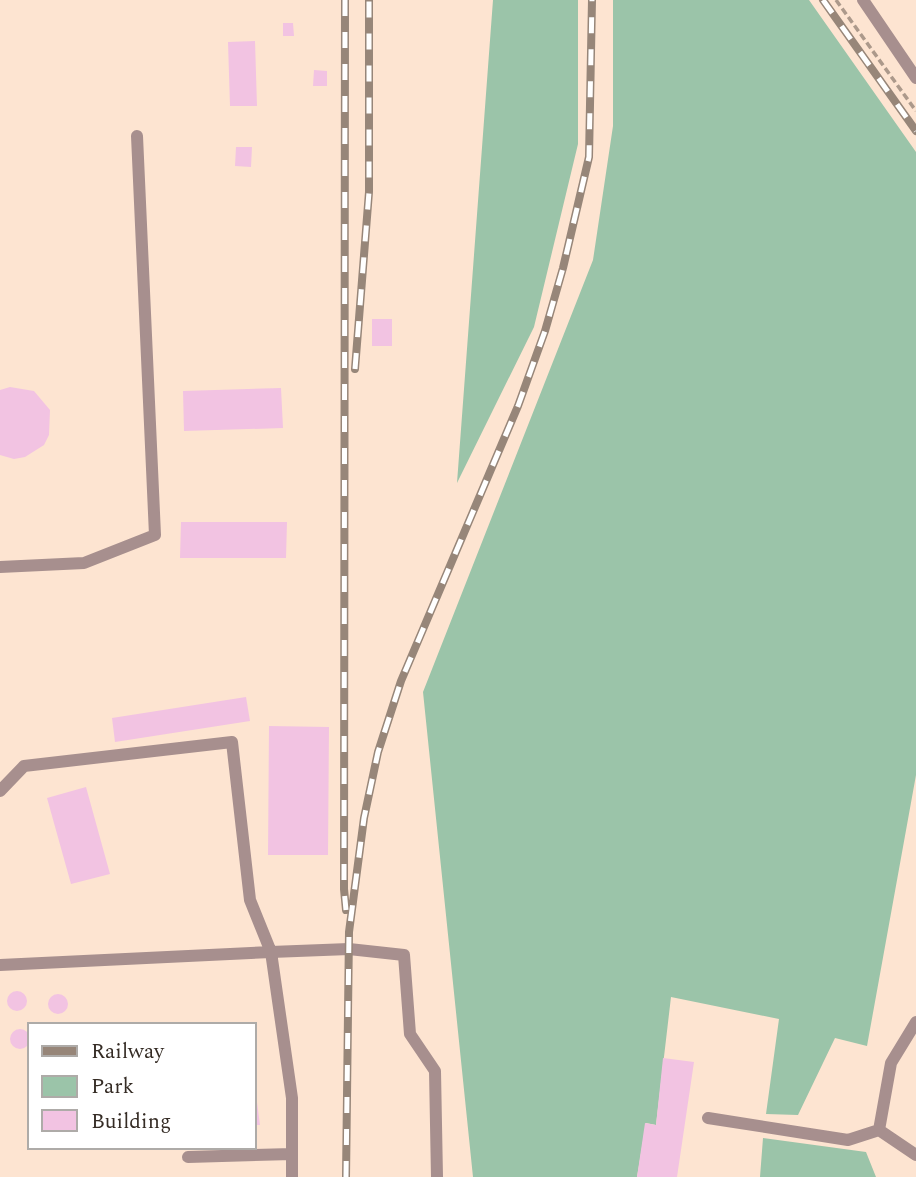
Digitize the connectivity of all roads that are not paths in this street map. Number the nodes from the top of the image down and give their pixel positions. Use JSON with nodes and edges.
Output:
{"nodes":[{"id":1,"x":863,"y":0,"type":"edge"},
{"id":2,"x":916,"y":78,"type":"edge"},
{"id":3,"x":137,"y":136,"type":"dead end"},
{"id":4,"x":0,"y":567,"type":"edge"},
{"id":5,"x":0,"y":791,"type":"edge"},
{"id":6,"x":271,"y":952,"type":"junction"},
{"id":7,"x":0,"y":965,"type":"edge"},
{"id":8,"x":916,"y":1022,"type":"edge"},
{"id":9,"x":708,"y":1118,"type":"dead end"},
{"id":10,"x":879,"y":1130,"type":"junction"},
{"id":11,"x":292,"y":1154,"type":"junction"},
{"id":12,"x":916,"y":1155,"type":"edge"},
{"id":13,"x":188,"y":1157,"type":"dead end"},
{"id":14,"x":292,"y":1177,"type":"edge"},
{"id":15,"x":437,"y":1177,"type":"edge"}],
"edges":[{"from":1,"to":2,"type":"lane"},
{"from":3,"to":4,"type":"lane"},
{"from":5,"to":6,"type":"lane"},
{"from":6,"to":7,"type":"lane"},
{"from":6,"to":11,"type":"lane"},
{"from":6,"to":15,"type":"lane"},
{"from":8,"to":10,"type":"lane"},
{"from":9,"to":10,"type":"lane"},
{"from":10,"to":12,"type":"lane"},
{"from":11,"to":13,"type":"lane"},
{"from":11,"to":14,"type":"lane"}]}
